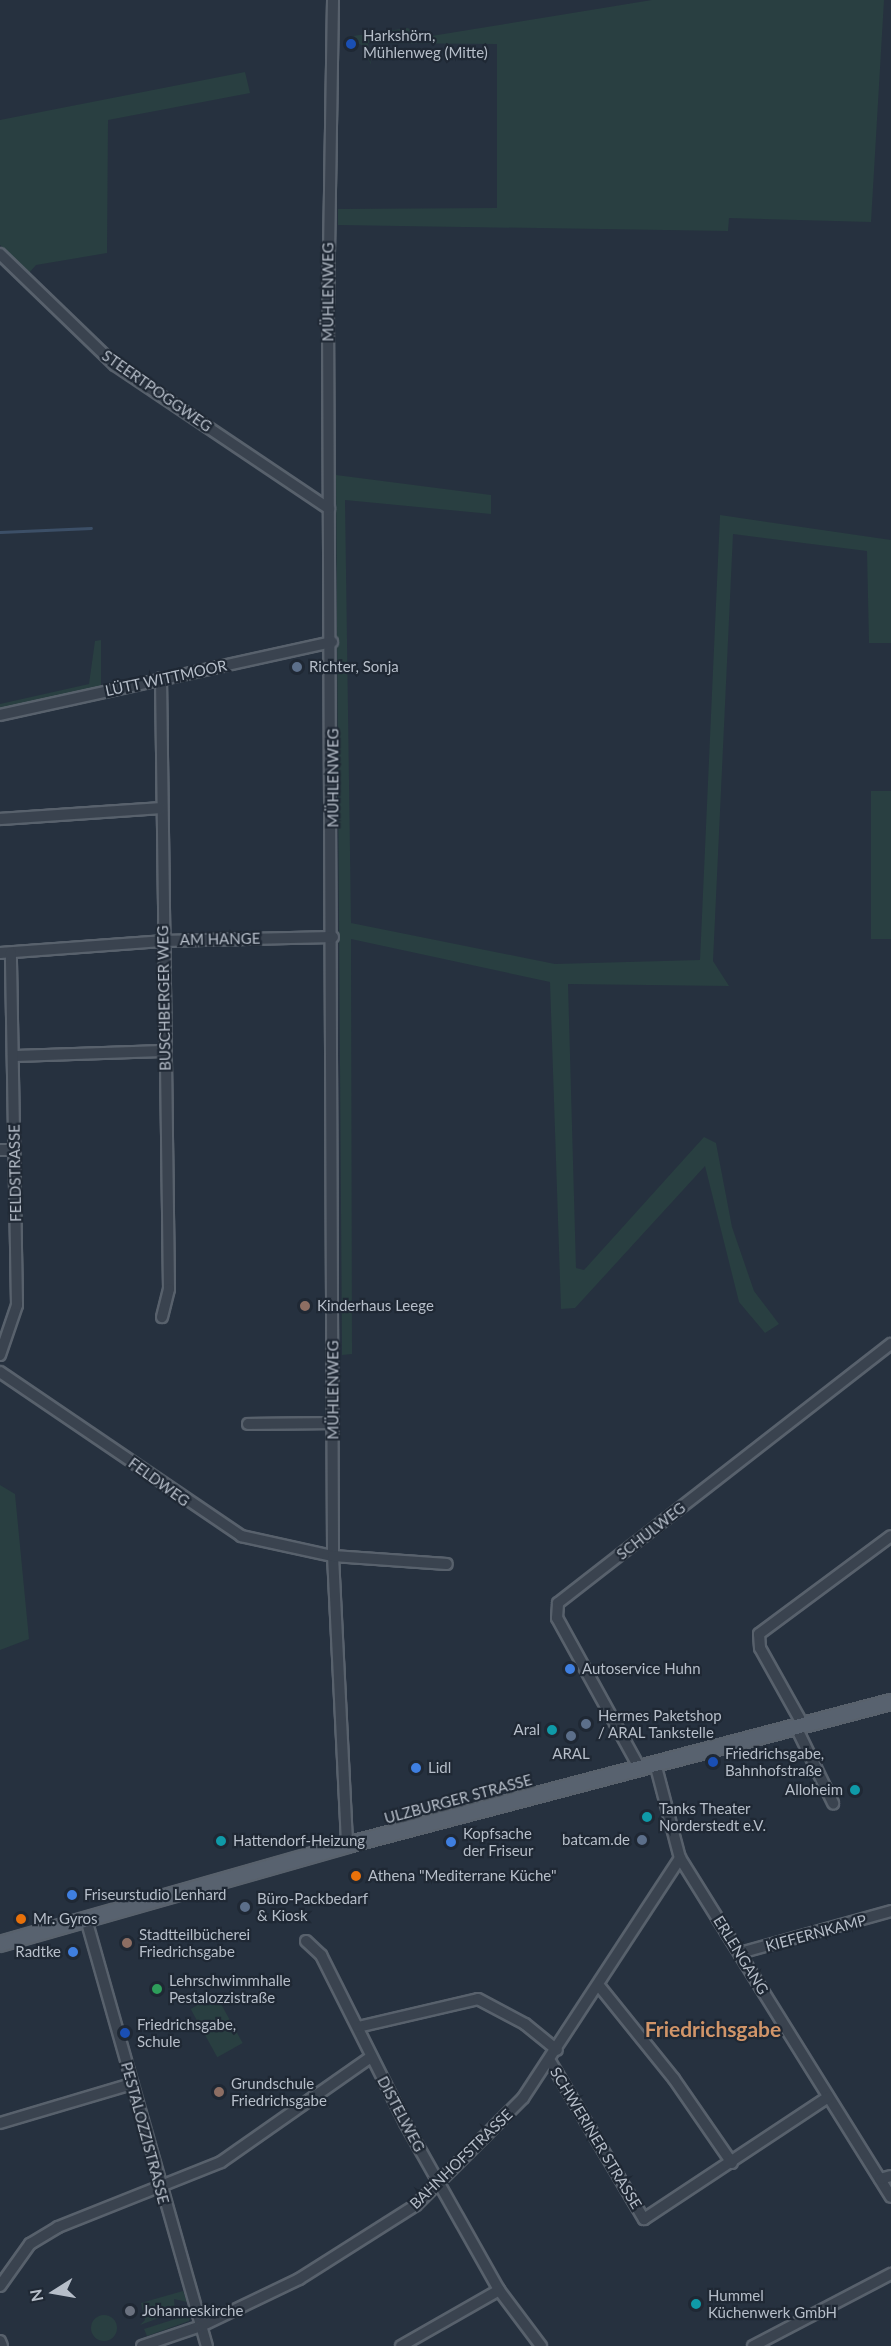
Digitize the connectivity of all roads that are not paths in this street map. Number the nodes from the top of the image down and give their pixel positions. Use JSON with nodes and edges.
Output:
{"nodes":[{"id":1,"x":333,"y":0,"type":"edge"},
{"id":2,"x":0,"y":254,"type":"edge"},
{"id":3,"x":329,"y":508,"type":"junction"},
{"id":4,"x":332,"y":642,"type":"junction"},
{"id":5,"x":161,"y":678,"type":"junction"},
{"id":6,"x":0,"y":715,"type":"edge"},
{"id":7,"x":161,"y":808,"type":"junction"},
{"id":8,"x":0,"y":819,"type":"edge"},
{"id":9,"x":333,"y":937,"type":"junction"},
{"id":10,"x":162,"y":940,"type":"junction"},
{"id":11,"x":5,"y":953,"type":"edge"},
{"id":12,"x":165,"y":1051,"type":"junction"},
{"id":13,"x":13,"y":1056,"type":"junction"},
{"id":14,"x":0,"y":1150,"type":"edge"},
{"id":15,"x":15,"y":1150,"type":"junction"},
{"id":16,"x":162,"y":1317,"type":"dead end"},
{"id":17,"x":891,"y":1344,"type":"edge"},
{"id":18,"x":0,"y":1355,"type":"edge"},
{"id":19,"x":0,"y":1372,"type":"edge"},
{"id":20,"x":333,"y":1423,"type":"junction"},
{"id":21,"x":248,"y":1424,"type":"dead end"},
{"id":22,"x":891,"y":1536,"type":"edge"},
{"id":23,"x":333,"y":1556,"type":"junction"},
{"id":24,"x":447,"y":1564,"type":"dead end"},
{"id":25,"x":891,"y":1702,"type":"edge"},
{"id":26,"x":799,"y":1726,"type":"junction"},
{"id":27,"x":655,"y":1763,"type":"junction"},
{"id":28,"x":639,"y":1767,"type":"junction"},
{"id":29,"x":832,"y":1803,"type":"dead end"},
{"id":30,"x":347,"y":1845,"type":"junction"},
{"id":31,"x":680,"y":1858,"type":"junction"},
{"id":32,"x":891,"y":1911,"type":"edge"},
{"id":33,"x":86,"y":1919,"type":"junction"},
{"id":34,"x":306,"y":1941,"type":"dead end"},
{"id":35,"x":0,"y":1944,"type":"edge"},
{"id":36,"x":740,"y":1953,"type":"junction"},
{"id":37,"x":600,"y":1987,"type":"junction"},
{"id":38,"x":358,"y":2027,"type":"junction"},
{"id":39,"x":557,"y":2050,"type":"junction"},
{"id":40,"x":371,"y":2058,"type":"junction"},
{"id":41,"x":550,"y":2061,"type":"junction"},
{"id":42,"x":132,"y":2084,"type":"junction"},
{"id":43,"x":828,"y":2097,"type":"junction"},
{"id":44,"x":0,"y":2123,"type":"edge"},
{"id":45,"x":732,"y":2163,"type":"junction"},
{"id":46,"x":891,"y":2176,"type":"edge"},
{"id":47,"x":880,"y":2180,"type":"junction"},
{"id":48,"x":439,"y":2183,"type":"junction"},
{"id":49,"x":159,"y":2186,"type":"junction"},
{"id":50,"x":891,"y":2197,"type":"edge"},
{"id":51,"x":891,"y":2274,"type":"edge"},
{"id":52,"x":0,"y":2286,"type":"edge"},
{"id":53,"x":499,"y":2290,"type":"junction"},
{"id":54,"x":201,"y":2326,"type":"junction"},
{"id":55,"x":0,"y":2341,"type":"edge"},
{"id":56,"x":2,"y":2346,"type":"edge"},
{"id":57,"x":142,"y":2346,"type":"edge"},
{"id":58,"x":207,"y":2346,"type":"edge"},
{"id":59,"x":401,"y":2346,"type":"edge"},
{"id":60,"x":540,"y":2346,"type":"edge"},
{"id":61,"x":753,"y":2346,"type":"edge"}],
"edges":[{"from":1,"to":3,"type":"street","name":"MÜHLENWEG"},
{"from":2,"to":3,"type":"street","name":"STEERTPOGGWEG"},
{"from":3,"to":4,"type":"street","name":"MÜHLENWEG"},
{"from":4,"to":5,"type":"street","name":"LÜTT WITTMOOR"},
{"from":4,"to":9,"type":"street","name":"MÜHLENWEG"},
{"from":5,"to":6,"type":"street","name":"LÜTT WITTMOOR"},
{"from":5,"to":7,"type":"street","name":"BUSCHBERGER WEG"},
{"from":7,"to":8,"type":"street"},
{"from":7,"to":10,"type":"street","name":"BUSCHBERGER WEG"},
{"from":9,"to":10,"type":"street","name":"AM HANGE"},
{"from":9,"to":20,"type":"street","name":"MÜHLENWEG"},
{"from":10,"to":11,"type":"street","name":"AM HANGE"},
{"from":10,"to":12,"type":"street","name":"BUSCHBERGER WEG"},
{"from":11,"to":13,"type":"street","name":"FELDSTRASSE"},
{"from":12,"to":13,"type":"street"},
{"from":12,"to":16,"type":"street","name":"BUSCHBERGER WEG"},
{"from":13,"to":15,"type":"street","name":"FELDSTRASSE"},
{"from":14,"to":15,"type":"street"},
{"from":15,"to":18,"type":"street","name":"FELDSTRASSE"},
{"from":17,"to":28,"type":"street","name":"SCHULWEG"},
{"from":19,"to":23,"type":"street","name":"FELDWEG"},
{"from":20,"to":21,"type":"street"},
{"from":20,"to":23,"type":"street","name":"MÜHLENWEG"},
{"from":22,"to":26,"type":"street"},
{"from":23,"to":24,"type":"street"},
{"from":23,"to":30,"type":"street","name":"MÜHLENWEG"},
{"from":25,"to":26,"type":"main road","name":"ULZBURGER STRASSE"},
{"from":26,"to":27,"type":"main road","name":"ULZBURGER STRASSE"},
{"from":26,"to":29,"type":"street"},
{"from":27,"to":28,"type":"main road","name":"ULZBURGER STRASSE"},
{"from":27,"to":31,"type":"street","name":"ERLENGANG"},
{"from":28,"to":30,"type":"main road","name":"ULZBURGER STRASSE"},
{"from":30,"to":33,"type":"main road","name":"ULZBURGER STRASSE"},
{"from":31,"to":36,"type":"street","name":"ERLENGANG"},
{"from":31,"to":37,"type":"street","name":"BAHNHOFSTRASSE"},
{"from":32,"to":36,"type":"street","name":"KIEFERNKAMP"},
{"from":33,"to":35,"type":"main road","name":"ULZBURGER STRASSE"},
{"from":33,"to":42,"type":"street","name":"PESTALOZZISTRASSE"},
{"from":34,"to":38,"type":"street","name":"DISTELWEG"},
{"from":36,"to":43,"type":"street","name":"ERLENGANG"},
{"from":37,"to":39,"type":"street","name":"BAHNHOFSTRASSE"},
{"from":37,"to":45,"type":"street"},
{"from":38,"to":39,"type":"street"},
{"from":38,"to":40,"type":"street","name":"DISTELWEG"},
{"from":39,"to":41,"type":"street","name":"BAHNHOFSTRASSE"},
{"from":40,"to":48,"type":"street","name":"DISTELWEG"},
{"from":40,"to":49,"type":"street"},
{"from":41,"to":45,"type":"street","name":"SCHWERINER STRASSE"},
{"from":41,"to":48,"type":"street","name":"BAHNHOFSTRASSE"},
{"from":42,"to":44,"type":"street"},
{"from":42,"to":49,"type":"street","name":"PESTALOZZISTRASSE"},
{"from":43,"to":45,"type":"street","name":"SCHWERINER STRASSE"},
{"from":43,"to":47,"type":"street","name":"ERLENGANG"},
{"from":46,"to":47,"type":"street"},
{"from":47,"to":50,"type":"street","name":"ERLENGANG"},
{"from":48,"to":53,"type":"street","name":"DISTELWEG"},
{"from":48,"to":54,"type":"street","name":"BAHNHOFSTRASSE"},
{"from":49,"to":52,"type":"street"},
{"from":49,"to":54,"type":"street","name":"PESTALOZZISTRASSE"},
{"from":51,"to":61,"type":"street"},
{"from":53,"to":59,"type":"street"},
{"from":53,"to":60,"type":"street","name":"DISTELWEG"},
{"from":54,"to":57,"type":"street","name":"BAHNHOFSTRASSE"},
{"from":54,"to":58,"type":"street","name":"PESTALOZZISTRASSE"},
{"from":55,"to":56,"type":"street"}]}
